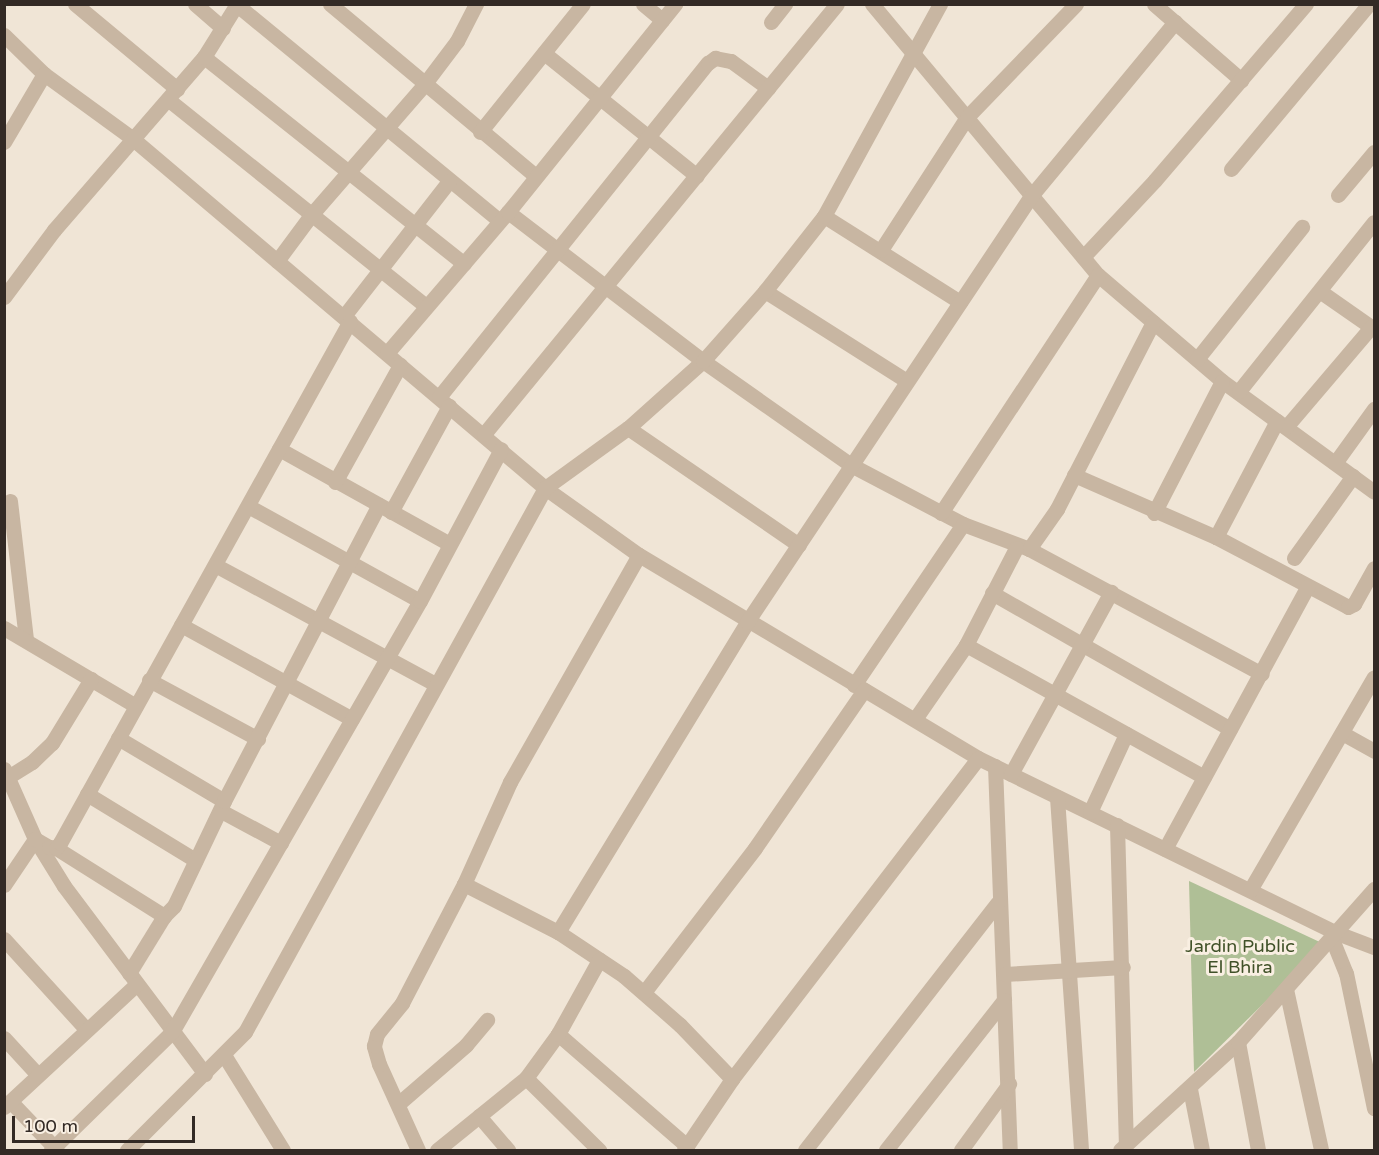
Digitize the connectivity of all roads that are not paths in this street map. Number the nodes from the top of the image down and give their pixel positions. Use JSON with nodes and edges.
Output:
{"nodes":[{"id":1,"x":75,"y":4,"type":"edge"},
{"id":2,"x":195,"y":4,"type":"edge"},
{"id":3,"x":330,"y":4,"type":"edge"},
{"id":4,"x":476,"y":4,"type":"edge"},
{"id":5,"x":583,"y":4,"type":"edge"},
{"id":6,"x":643,"y":4,"type":"edge"},
{"id":7,"x":675,"y":4,"type":"edge"},
{"id":8,"x":785,"y":4,"type":"edge"},
{"id":9,"x":837,"y":4,"type":"edge"},
{"id":10,"x":872,"y":4,"type":"edge"},
{"id":11,"x":940,"y":4,"type":"edge"},
{"id":12,"x":1076,"y":4,"type":"edge"},
{"id":13,"x":1154,"y":4,"type":"edge"},
{"id":14,"x":1306,"y":4,"type":"edge"},
{"id":15,"x":237,"y":5,"type":"edge"},
{"id":16,"x":1366,"y":10,"type":"edge"},
{"id":17,"x":662,"y":20,"type":"junction"},
{"id":18,"x":771,"y":22,"type":"dead end"},
{"id":19,"x":1175,"y":22,"type":"junction"},
{"id":20,"x":223,"y":28,"type":"junction"},
{"id":21,"x":4,"y":35,"type":"edge"},
{"id":22,"x":544,"y":52,"type":"junction"},
{"id":23,"x":915,"y":56,"type":"junction"},
{"id":24,"x":204,"y":57,"type":"junction"},
{"id":25,"x":44,"y":74,"type":"junction"},
{"id":26,"x":1241,"y":80,"type":"junction"},
{"id":27,"x":423,"y":86,"type":"junction"},
{"id":28,"x":768,"y":88,"type":"junction"},
{"id":29,"x":173,"y":95,"type":"junction"},
{"id":30,"x":600,"y":98,"type":"junction"},
{"id":31,"x":967,"y":117,"type":"junction"},
{"id":32,"x":387,"y":129,"type":"junction"},
{"id":33,"x":480,"y":132,"type":"junction"},
{"id":34,"x":646,"y":137,"type":"junction"},
{"id":35,"x":133,"y":139,"type":"junction"},
{"id":36,"x":4,"y":142,"type":"edge"},
{"id":37,"x":1374,"y":152,"type":"edge"},
{"id":38,"x":1231,"y":169,"type":"dead end"},
{"id":39,"x":351,"y":174,"type":"junction"},
{"id":40,"x":536,"y":176,"type":"junction"},
{"id":41,"x":697,"y":176,"type":"junction"},
{"id":42,"x":449,"y":181,"type":"junction"},
{"id":43,"x":1338,"y":195,"type":"dead end"},
{"id":44,"x":1031,"y":196,"type":"junction"},
{"id":45,"x":311,"y":215,"type":"junction"},
{"id":46,"x":503,"y":216,"type":"junction"},
{"id":47,"x":824,"y":216,"type":"junction"},
{"id":48,"x":1374,"y":222,"type":"edge"},
{"id":49,"x":416,"y":226,"type":"junction"},
{"id":50,"x":1302,"y":227,"type":"dead end"},
{"id":51,"x":881,"y":250,"type":"junction"},
{"id":52,"x":558,"y":251,"type":"junction"},
{"id":53,"x":1083,"y":257,"type":"junction"},
{"id":54,"x":277,"y":261,"type":"junction"},
{"id":55,"x":464,"y":264,"type":"junction"},
{"id":56,"x":381,"y":271,"type":"junction"},
{"id":57,"x":1098,"y":275,"type":"junction"},
{"id":58,"x":607,"y":288,"type":"junction"},
{"id":59,"x":765,"y":291,"type":"junction"},
{"id":60,"x":1321,"y":292,"type":"junction"},
{"id":61,"x":4,"y":297,"type":"edge"},
{"id":62,"x":960,"y":302,"type":"junction"},
{"id":63,"x":426,"y":306,"type":"junction"},
{"id":64,"x":347,"y":319,"type":"junction"},
{"id":65,"x":1153,"y":322,"type":"junction"},
{"id":66,"x":1373,"y":328,"type":"edge"},
{"id":67,"x":387,"y":353,"type":"junction"},
{"id":68,"x":1197,"y":359,"type":"junction"},
{"id":69,"x":703,"y":361,"type":"junction"},
{"id":70,"x":400,"y":365,"type":"junction"},
{"id":71,"x":907,"y":381,"type":"junction"},
{"id":72,"x":1222,"y":381,"type":"junction"},
{"id":73,"x":1239,"y":391,"type":"junction"},
{"id":74,"x":444,"y":402,"type":"junction"},
{"id":75,"x":1374,"y":410,"type":"edge"},
{"id":76,"x":1282,"y":424,"type":"junction"},
{"id":77,"x":628,"y":428,"type":"junction"},
{"id":78,"x":484,"y":434,"type":"junction"},
{"id":79,"x":279,"y":449,"type":"junction"},
{"id":80,"x":501,"y":449,"type":"junction"},
{"id":81,"x":1335,"y":463,"type":"junction"},
{"id":82,"x":851,"y":465,"type":"junction"},
{"id":83,"x":1074,"y":475,"type":"junction"},
{"id":84,"x":1353,"y":476,"type":"junction"},
{"id":85,"x":335,"y":482,"type":"junction"},
{"id":86,"x":545,"y":488,"type":"junction"},
{"id":87,"x":1374,"y":492,"type":"edge"},
{"id":88,"x":10,"y":501,"type":"dead end"},
{"id":89,"x":248,"y":506,"type":"junction"},
{"id":90,"x":385,"y":508,"type":"junction"},
{"id":91,"x":941,"y":513,"type":"junction"},
{"id":92,"x":1154,"y":513,"type":"junction"},
{"id":93,"x":963,"y":524,"type":"junction"},
{"id":94,"x":1216,"y":537,"type":"junction"},
{"id":95,"x":448,"y":543,"type":"junction"},
{"id":96,"x":799,"y":544,"type":"junction"},
{"id":97,"x":1022,"y":548,"type":"junction"},
{"id":98,"x":639,"y":555,"type":"junction"},
{"id":99,"x":1294,"y":558,"type":"dead end"},
{"id":100,"x":346,"y":562,"type":"junction"},
{"id":101,"x":215,"y":565,"type":"junction"},
{"id":102,"x":1374,"y":568,"type":"edge"},
{"id":103,"x":1308,"y":586,"type":"junction"},
{"id":104,"x":1111,"y":592,"type":"junction"},
{"id":105,"x":992,"y":593,"type":"junction"},
{"id":106,"x":420,"y":601,"type":"junction"},
{"id":107,"x":317,"y":621,"type":"junction"},
{"id":108,"x":747,"y":622,"type":"junction"},
{"id":109,"x":181,"y":626,"type":"junction"},
{"id":110,"x":4,"y":628,"type":"edge"},
{"id":111,"x":26,"y":640,"type":"junction"},
{"id":112,"x":966,"y":645,"type":"junction"},
{"id":113,"x":1084,"y":646,"type":"junction"},
{"id":114,"x":388,"y":656,"type":"junction"},
{"id":115,"x":1262,"y":674,"type":"junction"},
{"id":116,"x":1374,"y":676,"type":"edge"},
{"id":117,"x":91,"y":679,"type":"junction"},
{"id":118,"x":149,"y":680,"type":"junction"},
{"id":119,"x":287,"y":684,"type":"junction"},
{"id":120,"x":435,"y":684,"type":"junction"},
{"id":121,"x":859,"y":688,"type":"junction"},
{"id":122,"x":1058,"y":696,"type":"junction"},
{"id":123,"x":135,"y":706,"type":"junction"},
{"id":124,"x":352,"y":718,"type":"junction"},
{"id":125,"x":915,"y":720,"type":"junction"},
{"id":126,"x":1230,"y":729,"type":"junction"},
{"id":127,"x":1342,"y":733,"type":"junction"},
{"id":128,"x":1126,"y":734,"type":"junction"},
{"id":129,"x":118,"y":738,"type":"junction"},
{"id":130,"x":258,"y":739,"type":"junction"},
{"id":131,"x":1374,"y":751,"type":"edge"},
{"id":132,"x":978,"y":758,"type":"junction"},
{"id":133,"x":995,"y":766,"type":"junction"},
{"id":134,"x":6,"y":773,"type":"edge"},
{"id":135,"x":1011,"y":774,"type":"junction"},
{"id":136,"x":1204,"y":777,"type":"junction"},
{"id":137,"x":87,"y":794,"type":"junction"},
{"id":138,"x":1057,"y":797,"type":"junction"},
{"id":139,"x":222,"y":806,"type":"junction"},
{"id":140,"x":1090,"y":812,"type":"junction"},
{"id":141,"x":1117,"y":825,"type":"junction"},
{"id":142,"x":35,"y":839,"type":"junction"},
{"id":143,"x":281,"y":843,"type":"junction"},
{"id":144,"x":56,"y":848,"type":"junction"},
{"id":145,"x":1165,"y":849,"type":"junction"},
{"id":146,"x":195,"y":860,"type":"junction"},
{"id":147,"x":464,"y":884,"type":"junction"},
{"id":148,"x":4,"y":885,"type":"edge"},
{"id":149,"x":1250,"y":890,"type":"junction"},
{"id":150,"x":1374,"y":890,"type":"edge"},
{"id":151,"x":997,"y":903,"type":"junction"},
{"id":152,"x":164,"y":916,"type":"junction"},
{"id":153,"x":558,"y":932,"type":"junction"},
{"id":154,"x":1334,"y":936,"type":"junction"},
{"id":155,"x":4,"y":939,"type":"edge"},
{"id":156,"x":1374,"y":947,"type":"edge"},
{"id":157,"x":599,"y":960,"type":"junction"},
{"id":158,"x":1123,"y":967,"type":"junction"},
{"id":159,"x":1068,"y":968,"type":"junction"},
{"id":160,"x":1005,"y":974,"type":"junction"},
{"id":161,"x":133,"y":978,"type":"junction"},
{"id":162,"x":1286,"y":989,"type":"junction"},
{"id":163,"x":645,"y":991,"type":"junction"},
{"id":164,"x":1004,"y":1000,"type":"junction"},
{"id":165,"x":488,"y":1020,"type":"dead end"},
{"id":166,"x":86,"y":1029,"type":"junction"},
{"id":167,"x":172,"y":1032,"type":"junction"},
{"id":168,"x":558,"y":1034,"type":"junction"},
{"id":169,"x":4,"y":1038,"type":"edge"},
{"id":170,"x":1238,"y":1042,"type":"junction"},
{"id":171,"x":224,"y":1055,"type":"junction"},
{"id":172,"x":205,"y":1074,"type":"junction"},
{"id":173,"x":38,"y":1076,"type":"junction"},
{"id":174,"x":526,"y":1078,"type":"junction"},
{"id":175,"x":732,"y":1079,"type":"junction"},
{"id":176,"x":1009,"y":1084,"type":"junction"},
{"id":177,"x":1190,"y":1089,"type":"junction"},
{"id":178,"x":398,"y":1104,"type":"junction"},
{"id":179,"x":8,"y":1105,"type":"edge"},
{"id":180,"x":1374,"y":1108,"type":"edge"},
{"id":181,"x":479,"y":1116,"type":"junction"},
{"id":182,"x":130,"y":1148,"type":"edge"},
{"id":183,"x":686,"y":1148,"type":"edge"},
{"id":184,"x":1123,"y":1148,"type":"edge"},
{"id":185,"x":54,"y":1150,"type":"edge"},
{"id":186,"x":283,"y":1150,"type":"edge"},
{"id":187,"x":418,"y":1150,"type":"edge"},
{"id":188,"x":437,"y":1150,"type":"edge"},
{"id":189,"x":508,"y":1150,"type":"edge"},
{"id":190,"x":599,"y":1150,"type":"edge"},
{"id":191,"x":805,"y":1150,"type":"edge"},
{"id":192,"x":886,"y":1150,"type":"edge"},
{"id":193,"x":961,"y":1150,"type":"edge"},
{"id":194,"x":1010,"y":1150,"type":"edge"},
{"id":195,"x":1082,"y":1150,"type":"edge"},
{"id":196,"x":1202,"y":1150,"type":"edge"},
{"id":197,"x":1258,"y":1150,"type":"edge"},
{"id":198,"x":1321,"y":1150,"type":"edge"}],
"edges":[{"from":1,"to":29,"type":"street"},
{"from":2,"to":20,"type":"street"},
{"from":3,"to":27,"type":"street"},
{"from":4,"to":27,"type":"street"},
{"from":5,"to":22,"type":"street"},
{"from":6,"to":17,"type":"street"},
{"from":7,"to":17,"type":"street"},
{"from":8,"to":18,"type":"street"},
{"from":9,"to":28,"type":"street"},
{"from":10,"to":23,"type":"street"},
{"from":11,"to":23,"type":"street"},
{"from":12,"to":31,"type":"street"},
{"from":13,"to":19,"type":"street"},
{"from":14,"to":26,"type":"street"},
{"from":15,"to":20,"type":"street"},
{"from":15,"to":32,"type":"street"},
{"from":16,"to":38,"type":"street"},
{"from":17,"to":30,"type":"street"},
{"from":19,"to":26,"type":"street"},
{"from":19,"to":44,"type":"street"},
{"from":20,"to":24,"type":"street"},
{"from":21,"to":25,"type":"street"},
{"from":22,"to":30,"type":"street"},
{"from":22,"to":33,"type":"street"},
{"from":23,"to":31,"type":"street"},
{"from":23,"to":47,"type":"street"},
{"from":24,"to":29,"type":"street"},
{"from":24,"to":39,"type":"street"},
{"from":25,"to":35,"type":"street"},
{"from":25,"to":36,"type":"street"},
{"from":26,"to":53,"type":"street"},
{"from":27,"to":32,"type":"street"},
{"from":27,"to":33,"type":"street"},
{"from":28,"to":34,"type":"street"},
{"from":28,"to":41,"type":"street"},
{"from":29,"to":35,"type":"street"},
{"from":29,"to":45,"type":"street"},
{"from":30,"to":34,"type":"street"},
{"from":30,"to":40,"type":"street"},
{"from":31,"to":44,"type":"street"},
{"from":31,"to":51,"type":"street"},
{"from":32,"to":39,"type":"street"},
{"from":32,"to":42,"type":"street"},
{"from":33,"to":40,"type":"street"},
{"from":34,"to":41,"type":"street"},
{"from":34,"to":52,"type":"street"},
{"from":35,"to":54,"type":"street"},
{"from":35,"to":61,"type":"street"},
{"from":37,"to":43,"type":"street"},
{"from":39,"to":45,"type":"street"},
{"from":39,"to":49,"type":"street"},
{"from":40,"to":46,"type":"street"},
{"from":41,"to":58,"type":"street"},
{"from":42,"to":46,"type":"street"},
{"from":42,"to":49,"type":"street"},
{"from":44,"to":53,"type":"street"},
{"from":44,"to":62,"type":"street"},
{"from":45,"to":54,"type":"street"},
{"from":45,"to":56,"type":"street"},
{"from":46,"to":52,"type":"street"},
{"from":46,"to":55,"type":"street"},
{"from":47,"to":51,"type":"street"},
{"from":47,"to":59,"type":"street"},
{"from":48,"to":60,"type":"street"},
{"from":49,"to":55,"type":"street"},
{"from":49,"to":56,"type":"street"},
{"from":50,"to":68,"type":"street"},
{"from":51,"to":62,"type":"street"},
{"from":52,"to":58,"type":"street"},
{"from":52,"to":74,"type":"street"},
{"from":53,"to":57,"type":"street"},
{"from":54,"to":64,"type":"street"},
{"from":55,"to":63,"type":"street"},
{"from":56,"to":63,"type":"street"},
{"from":56,"to":64,"type":"street"},
{"from":57,"to":65,"type":"street"},
{"from":57,"to":91,"type":"street"},
{"from":58,"to":69,"type":"street"},
{"from":58,"to":78,"type":"street"},
{"from":59,"to":69,"type":"street"},
{"from":59,"to":71,"type":"street"},
{"from":60,"to":66,"type":"street"},
{"from":60,"to":73,"type":"street"},
{"from":62,"to":71,"type":"street"},
{"from":63,"to":67,"type":"street"},
{"from":64,"to":67,"type":"street"},
{"from":64,"to":79,"type":"street"},
{"from":65,"to":68,"type":"street"},
{"from":65,"to":83,"type":"street"},
{"from":66,"to":76,"type":"street"},
{"from":67,"to":70,"type":"street"},
{"from":68,"to":72,"type":"street"},
{"from":69,"to":77,"type":"street"},
{"from":69,"to":82,"type":"street"},
{"from":70,"to":74,"type":"street"},
{"from":70,"to":85,"type":"street"},
{"from":71,"to":82,"type":"street"},
{"from":72,"to":73,"type":"street"},
{"from":72,"to":92,"type":"street"},
{"from":73,"to":76,"type":"street"},
{"from":74,"to":78,"type":"street"},
{"from":74,"to":90,"type":"street"},
{"from":75,"to":81,"type":"street"},
{"from":76,"to":81,"type":"street"},
{"from":76,"to":94,"type":"street"},
{"from":77,"to":86,"type":"street"},
{"from":77,"to":96,"type":"street"},
{"from":78,"to":80,"type":"street"},
{"from":79,"to":85,"type":"street"},
{"from":79,"to":89,"type":"street"},
{"from":80,"to":86,"type":"street"},
{"from":80,"to":95,"type":"street"},
{"from":81,"to":84,"type":"street"},
{"from":82,"to":91,"type":"street"},
{"from":82,"to":96,"type":"street"},
{"from":83,"to":92,"type":"street"},
{"from":83,"to":97,"type":"street"},
{"from":84,"to":87,"type":"street"},
{"from":84,"to":99,"type":"street"},
{"from":85,"to":90,"type":"street"},
{"from":86,"to":98,"type":"street"},
{"from":86,"to":120,"type":"street"},
{"from":88,"to":111,"type":"street"},
{"from":89,"to":100,"type":"street"},
{"from":89,"to":101,"type":"street"},
{"from":90,"to":95,"type":"street"},
{"from":90,"to":100,"type":"street"},
{"from":91,"to":93,"type":"street"},
{"from":92,"to":94,"type":"street"},
{"from":93,"to":97,"type":"street"},
{"from":93,"to":121,"type":"street"},
{"from":94,"to":103,"type":"street"},
{"from":95,"to":106,"type":"street"},
{"from":96,"to":108,"type":"street"},
{"from":97,"to":104,"type":"street"},
{"from":97,"to":105,"type":"street"},
{"from":98,"to":108,"type":"street"},
{"from":98,"to":147,"type":"street"},
{"from":100,"to":106,"type":"street"},
{"from":100,"to":107,"type":"street"},
{"from":101,"to":107,"type":"street"},
{"from":101,"to":109,"type":"street"},
{"from":102,"to":103,"type":"street"},
{"from":103,"to":115,"type":"street"},
{"from":104,"to":113,"type":"street"},
{"from":104,"to":115,"type":"street"},
{"from":105,"to":112,"type":"street"},
{"from":105,"to":113,"type":"street"},
{"from":106,"to":114,"type":"street"},
{"from":107,"to":114,"type":"street"},
{"from":107,"to":119,"type":"street"},
{"from":108,"to":121,"type":"street"},
{"from":108,"to":153,"type":"street"},
{"from":109,"to":118,"type":"street"},
{"from":109,"to":119,"type":"street"},
{"from":110,"to":111,"type":"street"},
{"from":111,"to":117,"type":"street"},
{"from":112,"to":122,"type":"street"},
{"from":112,"to":125,"type":"street"},
{"from":113,"to":122,"type":"street"},
{"from":113,"to":126,"type":"street"},
{"from":114,"to":120,"type":"street"},
{"from":114,"to":124,"type":"street"},
{"from":115,"to":126,"type":"street"},
{"from":116,"to":127,"type":"street"},
{"from":117,"to":123,"type":"street"},
{"from":117,"to":134,"type":"street"},
{"from":118,"to":123,"type":"street"},
{"from":118,"to":130,"type":"street"},
{"from":119,"to":124,"type":"street"},
{"from":119,"to":130,"type":"street"},
{"from":120,"to":171,"type":"street"},
{"from":121,"to":125,"type":"street"},
{"from":121,"to":163,"type":"street"},
{"from":122,"to":128,"type":"street"},
{"from":122,"to":135,"type":"street"},
{"from":123,"to":129,"type":"street"},
{"from":124,"to":143,"type":"street"},
{"from":125,"to":132,"type":"street"},
{"from":126,"to":136,"type":"street"},
{"from":127,"to":131,"type":"street"},
{"from":127,"to":149,"type":"street"},
{"from":128,"to":136,"type":"street"},
{"from":128,"to":140,"type":"street"},
{"from":129,"to":137,"type":"street"},
{"from":129,"to":139,"type":"street"},
{"from":130,"to":139,"type":"street"},
{"from":132,"to":133,"type":"street"},
{"from":132,"to":175,"type":"street"},
{"from":133,"to":135,"type":"street"},
{"from":133,"to":151,"type":"street"},
{"from":134,"to":142,"type":"street"},
{"from":135,"to":138,"type":"street"},
{"from":136,"to":145,"type":"street"},
{"from":137,"to":144,"type":"street"},
{"from":137,"to":146,"type":"street"},
{"from":138,"to":140,"type":"street"},
{"from":138,"to":159,"type":"street"},
{"from":139,"to":143,"type":"street"},
{"from":139,"to":146,"type":"street"},
{"from":140,"to":141,"type":"street"},
{"from":141,"to":145,"type":"street"},
{"from":141,"to":158,"type":"street"},
{"from":142,"to":144,"type":"street"},
{"from":142,"to":148,"type":"street"},
{"from":142,"to":161,"type":"street"},
{"from":143,"to":167,"type":"street"},
{"from":144,"to":152,"type":"street"},
{"from":145,"to":149,"type":"street"},
{"from":146,"to":152,"type":"street"},
{"from":147,"to":153,"type":"street"},
{"from":147,"to":178,"type":"street"},
{"from":149,"to":154,"type":"street"},
{"from":150,"to":154,"type":"street"},
{"from":151,"to":160,"type":"street"},
{"from":151,"to":191,"type":"street"},
{"from":152,"to":161,"type":"street"},
{"from":153,"to":157,"type":"street"},
{"from":154,"to":156,"type":"street"},
{"from":154,"to":162,"type":"street"},
{"from":154,"to":180,"type":"street"},
{"from":155,"to":166,"type":"street"},
{"from":157,"to":163,"type":"street"},
{"from":157,"to":168,"type":"street"},
{"from":158,"to":159,"type":"street"},
{"from":158,"to":184,"type":"street"},
{"from":159,"to":160,"type":"street"},
{"from":159,"to":195,"type":"street"},
{"from":160,"to":164,"type":"street"},
{"from":161,"to":166,"type":"street"},
{"from":161,"to":167,"type":"street"},
{"from":162,"to":170,"type":"street"},
{"from":162,"to":198,"type":"street"},
{"from":163,"to":175,"type":"street"},
{"from":164,"to":176,"type":"street"},
{"from":164,"to":192,"type":"street"},
{"from":165,"to":178,"type":"street"},
{"from":166,"to":173,"type":"street"},
{"from":167,"to":172,"type":"street"},
{"from":167,"to":185,"type":"street"},
{"from":168,"to":174,"type":"street"},
{"from":168,"to":183,"type":"street"},
{"from":169,"to":173,"type":"street"},
{"from":170,"to":177,"type":"street"},
{"from":170,"to":197,"type":"street"},
{"from":171,"to":172,"type":"street"},
{"from":171,"to":186,"type":"street"},
{"from":172,"to":182,"type":"street"},
{"from":173,"to":179,"type":"street"},
{"from":174,"to":181,"type":"street"},
{"from":174,"to":190,"type":"street"},
{"from":175,"to":183,"type":"street"},
{"from":176,"to":193,"type":"street"},
{"from":176,"to":194,"type":"street"},
{"from":177,"to":184,"type":"street"},
{"from":177,"to":196,"type":"street"},
{"from":178,"to":187,"type":"street"},
{"from":179,"to":185,"type":"street"},
{"from":181,"to":188,"type":"street"},
{"from":181,"to":189,"type":"street"}]}
